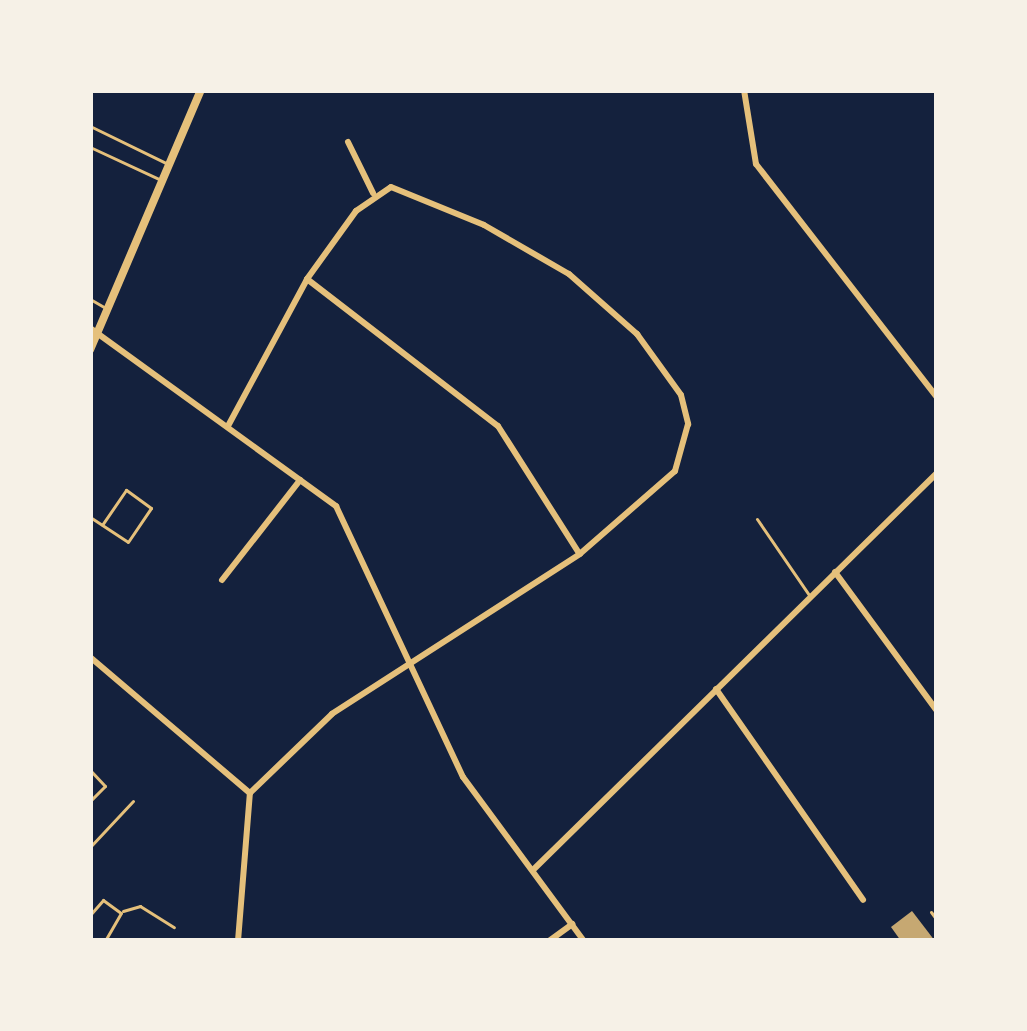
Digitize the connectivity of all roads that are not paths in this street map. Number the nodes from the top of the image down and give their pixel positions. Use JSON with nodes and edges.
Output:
{"nodes":[{"id":1,"x":201,"y":90,"type":"edge"},
{"id":2,"x":747,"y":92,"type":"edge"},
{"id":3,"x":90,"y":126,"type":"edge"},
{"id":4,"x":348,"y":142,"type":"dead end"},
{"id":5,"x":90,"y":147,"type":"edge"},
{"id":6,"x":170,"y":164,"type":"junction"},
{"id":7,"x":163,"y":181,"type":"junction"},
{"id":8,"x":373,"y":193,"type":"junction"},
{"id":9,"x":307,"y":279,"type":"junction"},
{"id":10,"x":90,"y":299,"type":"edge"},
{"id":11,"x":108,"y":309,"type":"junction"},
{"id":12,"x":94,"y":330,"type":"edge"},
{"id":13,"x":90,"y":350,"type":"edge"},
{"id":14,"x":937,"y":398,"type":"edge"},
{"id":15,"x":228,"y":426,"type":"junction"},
{"id":16,"x":937,"y":473,"type":"edge"},
{"id":17,"x":300,"y":480,"type":"junction"},
{"id":18,"x":90,"y":517,"type":"edge"},
{"id":19,"x":758,"y":519,"type":"dead end"},
{"id":20,"x":102,"y":525,"type":"junction"},
{"id":21,"x":580,"y":554,"type":"junction"},
{"id":22,"x":835,"y":572,"type":"junction"},
{"id":23,"x":222,"y":580,"type":"dead end"},
{"id":24,"x":810,"y":597,"type":"junction"},
{"id":25,"x":90,"y":657,"type":"edge"},
{"id":26,"x":411,"y":668,"type":"junction"},
{"id":27,"x":716,"y":689,"type":"junction"},
{"id":28,"x":937,"y":711,"type":"edge"},
{"id":29,"x":90,"y":770,"type":"edge"},
{"id":30,"x":250,"y":793,"type":"junction"},
{"id":31,"x":90,"y":801,"type":"edge"},
{"id":32,"x":134,"y":801,"type":"dead end"},
{"id":33,"x":90,"y":847,"type":"edge"},
{"id":34,"x":534,"y":869,"type":"junction"},
{"id":35,"x":863,"y":900,"type":"dead end"},
{"id":36,"x":931,"y":911,"type":"dead end"},
{"id":37,"x":122,"y":913,"type":"junction"},
{"id":38,"x":90,"y":915,"type":"edge"},
{"id":39,"x":937,"y":920,"type":"edge"},
{"id":40,"x":572,"y":924,"type":"junction"},
{"id":41,"x":174,"y":926,"type":"dead end"},
{"id":42,"x":105,"y":941,"type":"edge"},
{"id":43,"x":238,"y":941,"type":"edge"},
{"id":44,"x":548,"y":941,"type":"edge"},
{"id":45,"x":584,"y":941,"type":"edge"},
{"id":46,"x":885,"y":941,"type":"edge"},
{"id":47,"x":896,"y":941,"type":"edge"}],
"edges":[{"from":1,"to":6,"type":"main road"},
{"from":2,"to":14,"type":"street"},
{"from":3,"to":6,"type":"lane"},
{"from":4,"to":8,"type":"street"},
{"from":5,"to":7,"type":"lane"},
{"from":6,"to":7,"type":"main road"},
{"from":7,"to":11,"type":"main road"},
{"from":8,"to":9,"type":"street"},
{"from":8,"to":21,"type":"street"},
{"from":9,"to":15,"type":"street"},
{"from":9,"to":21,"type":"street"},
{"from":10,"to":11,"type":"lane"},
{"from":11,"to":12,"type":"main road"},
{"from":12,"to":13,"type":"main road"},
{"from":12,"to":15,"type":"street"},
{"from":15,"to":17,"type":"street"},
{"from":16,"to":22,"type":"street"},
{"from":17,"to":23,"type":"street"},
{"from":17,"to":26,"type":"street"},
{"from":18,"to":20,"type":"lane"},
{"from":19,"to":24,"type":"lane"},
{"from":20,"to":20,"type":"lane"},
{"from":21,"to":26,"type":"street"},
{"from":22,"to":24,"type":"street"},
{"from":22,"to":28,"type":"street"},
{"from":24,"to":27,"type":"street"},
{"from":25,"to":30,"type":"street"},
{"from":26,"to":30,"type":"street"},
{"from":26,"to":34,"type":"street"},
{"from":27,"to":34,"type":"street"},
{"from":27,"to":35,"type":"street"},
{"from":29,"to":31,"type":"lane"},
{"from":30,"to":43,"type":"street"},
{"from":32,"to":33,"type":"lane"},
{"from":34,"to":40,"type":"street"},
{"from":36,"to":39,"type":"lane"},
{"from":37,"to":38,"type":"lane"},
{"from":37,"to":41,"type":"lane"},
{"from":37,"to":42,"type":"lane"},
{"from":40,"to":44,"type":"street"},
{"from":40,"to":45,"type":"street"},
{"from":46,"to":47,"type":"lane"}]}
